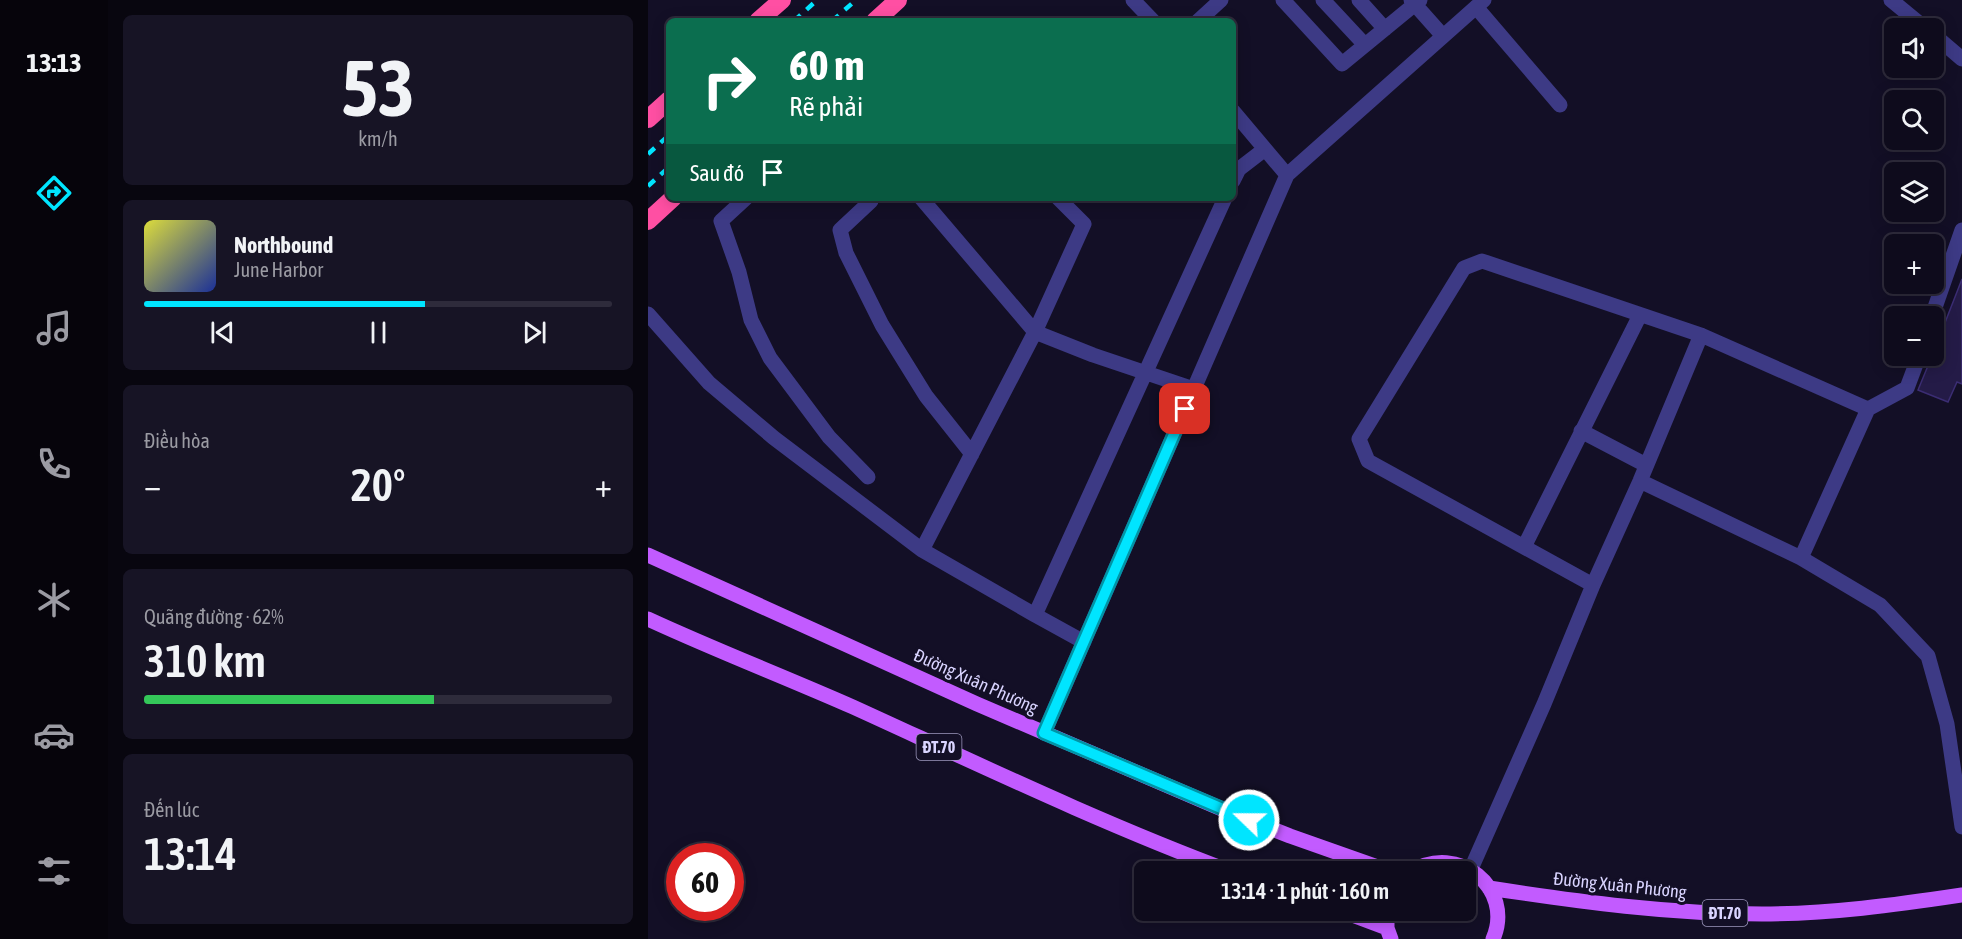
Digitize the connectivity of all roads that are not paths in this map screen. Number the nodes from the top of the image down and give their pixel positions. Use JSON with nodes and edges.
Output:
{"nodes":[{"id":1,"x":782,"y":0,"type":"edge"},
{"id":2,"x":898,"y":0,"type":"edge"},
{"id":3,"x":1133,"y":0,"type":"edge"},
{"id":4,"x":1221,"y":0,"type":"edge"},
{"id":5,"x":1283,"y":0,"type":"edge"},
{"id":6,"x":1323,"y":0,"type":"edge"},
{"id":7,"x":1359,"y":0,"type":"edge"},
{"id":8,"x":1892,"y":0,"type":"edge"},
{"id":9,"x":1415,"y":1,"type":"edge"},
{"id":10,"x":1480,"y":4,"type":"edge"},
{"id":11,"x":761,"y":18,"type":"edge"},
{"id":12,"x":878,"y":18,"type":"edge"},
{"id":13,"x":1150,"y":18,"type":"edge"},
{"id":14,"x":1201,"y":18,"type":"edge"},
{"id":15,"x":1913,"y":18,"type":"edge"},
{"id":16,"x":1384,"y":29,"type":"junction"},
{"id":17,"x":1443,"y":36,"type":"junction"},
{"id":18,"x":1944,"y":44,"type":"edge"},
{"id":19,"x":1365,"y":45,"type":"junction"},
{"id":20,"x":1962,"y":59,"type":"edge"},
{"id":21,"x":666,"y":103,"type":"edge"},
{"id":22,"x":1560,"y":105,"type":"dead end"},
{"id":23,"x":1236,"y":115,"type":"edge"},
{"id":24,"x":648,"y":119,"type":"edge"},
{"id":25,"x":1265,"y":149,"type":"junction"},
{"id":26,"x":1236,"y":175,"type":"edge"},
{"id":27,"x":1287,"y":175,"type":"junction"},
{"id":28,"x":670,"y":201,"type":"edge"},
{"id":29,"x":743,"y":201,"type":"edge"},
{"id":30,"x":870,"y":201,"type":"edge"},
{"id":31,"x":924,"y":201,"type":"edge"},
{"id":32,"x":1061,"y":201,"type":"edge"},
{"id":33,"x":1224,"y":201,"type":"edge"},
{"id":34,"x":648,"y":221,"type":"edge"},
{"id":35,"x":1962,"y":230,"type":"edge"},
{"id":36,"x":1935,"y":306,"type":"edge"},
{"id":37,"x":648,"y":314,"type":"edge"},
{"id":38,"x":1640,"y":315,"type":"junction"},
{"id":39,"x":1035,"y":332,"type":"junction"},
{"id":40,"x":1701,"y":335,"type":"junction"},
{"id":41,"x":1915,"y":366,"type":"edge"},
{"id":42,"x":1146,"y":373,"type":"junction"},
{"id":43,"x":1194,"y":389,"type":"junction"},
{"id":44,"x":1868,"y":409,"type":"junction"},
{"id":45,"x":1581,"y":431,"type":"junction"},
{"id":46,"x":972,"y":454,"type":"junction"},
{"id":47,"x":1646,"y":465,"type":"junction"},
{"id":48,"x":868,"y":477,"type":"dead end"},
{"id":49,"x":1640,"y":481,"type":"junction"},
{"id":50,"x":1524,"y":547,"type":"junction"},
{"id":51,"x":922,"y":550,"type":"junction"},
{"id":52,"x":648,"y":555,"type":"edge"},
{"id":53,"x":1800,"y":558,"type":"junction"},
{"id":54,"x":1593,"y":585,"type":"junction"},
{"id":55,"x":1035,"y":615,"type":"junction"},
{"id":56,"x":648,"y":619,"type":"edge"},
{"id":57,"x":1084,"y":642,"type":"junction"},
{"id":58,"x":1044,"y":733,"type":"junction"},
{"id":59,"x":1962,"y":827,"type":"edge"},
{"id":60,"x":1202,"y":861,"type":"edge"},
{"id":61,"x":1361,"y":861,"type":"edge"},
{"id":62,"x":1475,"y":861,"type":"edge"},
{"id":63,"x":1476,"y":874,"type":"edge"},
{"id":64,"x":1489,"y":888,"type":"junction"},
{"id":65,"x":1962,"y":895,"type":"edge"},
{"id":66,"x":1362,"y":921,"type":"edge"},
{"id":67,"x":1389,"y":934,"type":"edge"},
{"id":68,"x":1493,"y":939,"type":"edge"}],
"edges":[{"from":1,"to":11,"type":"highway"},
{"from":2,"to":12,"type":"highway"},
{"from":3,"to":13,"type":"street"},
{"from":4,"to":14,"type":"street"},
{"from":5,"to":19,"type":"street"},
{"from":6,"to":19,"type":"street"},
{"from":7,"to":16,"type":"street"},
{"from":8,"to":15,"type":"street"},
{"from":9,"to":16,"type":"street"},
{"from":9,"to":17,"type":"street"},
{"from":10,"to":17,"type":"street"},
{"from":10,"to":22,"type":"street"},
{"from":16,"to":19,"type":"street"},
{"from":17,"to":27,"type":"street"},
{"from":18,"to":20,"type":"street"},
{"from":21,"to":24,"type":"highway"},
{"from":23,"to":25,"type":"street"},
{"from":25,"to":26,"type":"street"},
{"from":25,"to":27,"type":"street"},
{"from":27,"to":43,"type":"street"},
{"from":28,"to":34,"type":"highway"},
{"from":29,"to":48,"type":"street"},
{"from":30,"to":46,"type":"street"},
{"from":31,"to":39,"type":"street"},
{"from":32,"to":39,"type":"street"},
{"from":33,"to":42,"type":"street"},
{"from":35,"to":36,"type":"street"},
{"from":37,"to":51,"type":"street"},
{"from":38,"to":40,"type":"street"},
{"from":38,"to":45,"type":"street"},
{"from":38,"to":50,"type":"street"},
{"from":39,"to":42,"type":"street"},
{"from":39,"to":46,"type":"street"},
{"from":40,"to":44,"type":"street"},
{"from":40,"to":47,"type":"street"},
{"from":41,"to":44,"type":"street"},
{"from":42,"to":43,"type":"street"},
{"from":42,"to":55,"type":"street"},
{"from":43,"to":57,"type":"street"},
{"from":44,"to":53,"type":"street"},
{"from":45,"to":47,"type":"street"},
{"from":45,"to":50,"type":"street"},
{"from":46,"to":51,"type":"street"},
{"from":47,"to":49,"type":"street"},
{"from":49,"to":53,"type":"street"},
{"from":49,"to":54,"type":"street"},
{"from":50,"to":54,"type":"street"},
{"from":51,"to":55,"type":"street"},
{"from":52,"to":58,"type":"main road","name":"Đường Xuân Phương"},
{"from":53,"to":59,"type":"street"},
{"from":54,"to":62,"type":"street"},
{"from":55,"to":57,"type":"street"},
{"from":56,"to":60,"type":"main road","number":"ĐT.70"},
{"from":57,"to":58,"type":"street"},
{"from":58,"to":61,"type":"main road","name":"Đường Xuân Phương"},
{"from":63,"to":64,"type":"main road"},
{"from":64,"to":65,"type":"main road","name":"Đường Xuân Phương","number":"ĐT.70"},
{"from":64,"to":68,"type":"main road"},
{"from":66,"to":67,"type":"main road"}]}
